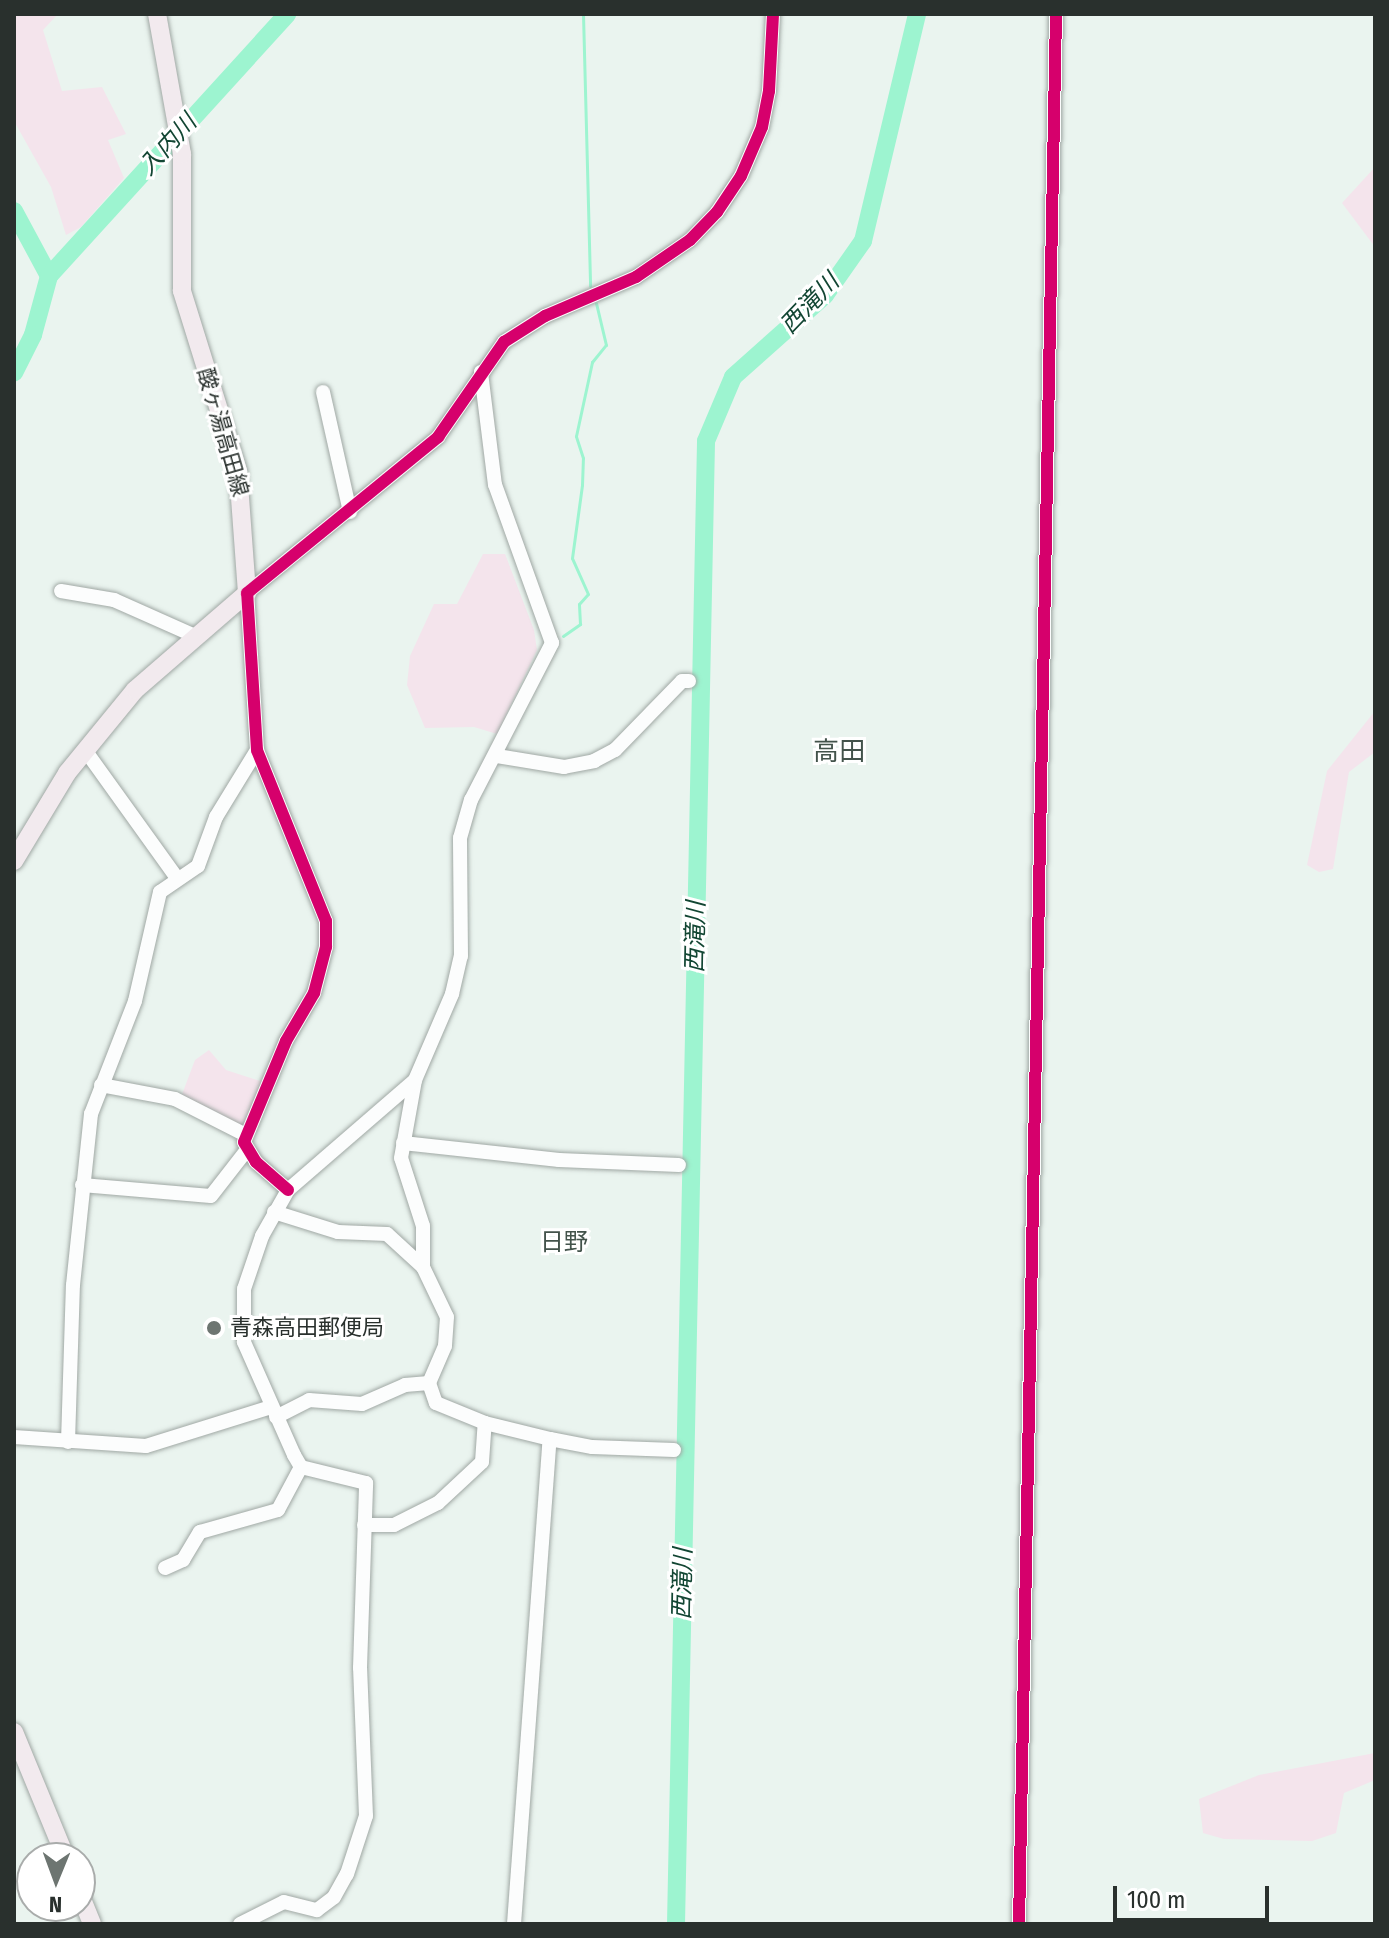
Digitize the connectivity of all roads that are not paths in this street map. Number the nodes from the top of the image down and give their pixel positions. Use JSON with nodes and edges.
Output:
{"nodes":[{"id":1,"x":157,"y":14,"type":"edge"},
{"id":2,"x":773,"y":14,"type":"edge"},
{"id":3,"x":1056,"y":14,"type":"edge"},
{"id":4,"x":481,"y":372,"type":"junction"},
{"id":5,"x":323,"y":392,"type":"dead end"},
{"id":6,"x":350,"y":512,"type":"junction"},
{"id":7,"x":61,"y":591,"type":"dead end"},
{"id":8,"x":247,"y":593,"type":"junction"},
{"id":9,"x":195,"y":636,"type":"junction"},
{"id":10,"x":689,"y":681,"type":"dead end"},
{"id":11,"x":85,"y":750,"type":"junction"},
{"id":12,"x":257,"y":750,"type":"junction"},
{"id":13,"x":497,"y":756,"type":"junction"},
{"id":14,"x":14,"y":861,"type":"edge"},
{"id":15,"x":177,"y":878,"type":"junction"},
{"id":16,"x":415,"y":1080,"type":"junction"},
{"id":17,"x":101,"y":1085,"type":"junction"},
{"id":18,"x":246,"y":1135,"type":"junction"},
{"id":19,"x":403,"y":1143,"type":"junction"},
{"id":20,"x":246,"y":1151,"type":"junction"},
{"id":21,"x":679,"y":1165,"type":"dead end"},
{"id":22,"x":82,"y":1185,"type":"junction"},
{"id":23,"x":288,"y":1190,"type":"junction"},
{"id":24,"x":274,"y":1212,"type":"junction"},
{"id":25,"x":423,"y":1267,"type":"junction"},
{"id":26,"x":429,"y":1383,"type":"junction"},
{"id":27,"x":274,"y":1412,"type":"junction"},
{"id":28,"x":485,"y":1423,"type":"junction"},
{"id":29,"x":14,"y":1437,"type":"edge"},
{"id":30,"x":550,"y":1439,"type":"junction"},
{"id":31,"x":68,"y":1442,"type":"junction"},
{"id":32,"x":674,"y":1450,"type":"dead end"},
{"id":33,"x":301,"y":1467,"type":"junction"},
{"id":34,"x":364,"y":1525,"type":"junction"},
{"id":35,"x":165,"y":1568,"type":"dead end"},
{"id":36,"x":14,"y":1732,"type":"edge"},
{"id":37,"x":19,"y":1760,"type":"edge"},
{"id":38,"x":58,"y":1842,"type":"edge"},
{"id":39,"x":318,"y":1917,"type":"edge"},
{"id":40,"x":240,"y":1924,"type":"edge"},
{"id":41,"x":514,"y":1924,"type":"edge"},
{"id":42,"x":1019,"y":1924,"type":"edge"}],
"edges":[{"from":1,"to":8,"type":"main road","name":"酸ヶ湯高田線"},
{"from":2,"to":4,"type":"street"},
{"from":3,"to":42,"type":"street"},
{"from":4,"to":6,"type":"street"},
{"from":4,"to":13,"type":"street"},
{"from":5,"to":6,"type":"street"},
{"from":6,"to":8,"type":"street"},
{"from":7,"to":9,"type":"street"},
{"from":8,"to":9,"type":"main road"},
{"from":8,"to":12,"type":"street"},
{"from":9,"to":11,"type":"main road"},
{"from":10,"to":13,"type":"street"},
{"from":11,"to":14,"type":"main road"},
{"from":11,"to":15,"type":"street"},
{"from":12,"to":15,"type":"street"},
{"from":12,"to":18,"type":"street"},
{"from":13,"to":16,"type":"street"},
{"from":15,"to":17,"type":"street"},
{"from":16,"to":19,"type":"street"},
{"from":16,"to":23,"type":"street"},
{"from":17,"to":18,"type":"street"},
{"from":17,"to":22,"type":"street"},
{"from":18,"to":20,"type":"street"},
{"from":19,"to":21,"type":"street"},
{"from":19,"to":25,"type":"street"},
{"from":20,"to":22,"type":"street"},
{"from":20,"to":23,"type":"street"},
{"from":22,"to":31,"type":"street"},
{"from":23,"to":24,"type":"street"},
{"from":24,"to":25,"type":"street"},
{"from":24,"to":27,"type":"street"},
{"from":25,"to":26,"type":"street"},
{"from":26,"to":27,"type":"street"},
{"from":26,"to":28,"type":"street"},
{"from":27,"to":31,"type":"street"},
{"from":27,"to":33,"type":"street"},
{"from":28,"to":30,"type":"street"},
{"from":28,"to":34,"type":"street"},
{"from":29,"to":31,"type":"street"},
{"from":30,"to":32,"type":"street"},
{"from":30,"to":41,"type":"street"},
{"from":33,"to":34,"type":"street"},
{"from":33,"to":35,"type":"street"},
{"from":34,"to":39,"type":"street"},
{"from":36,"to":37,"type":"main road"},
{"from":37,"to":38,"type":"main road"},
{"from":39,"to":40,"type":"street"}]}
